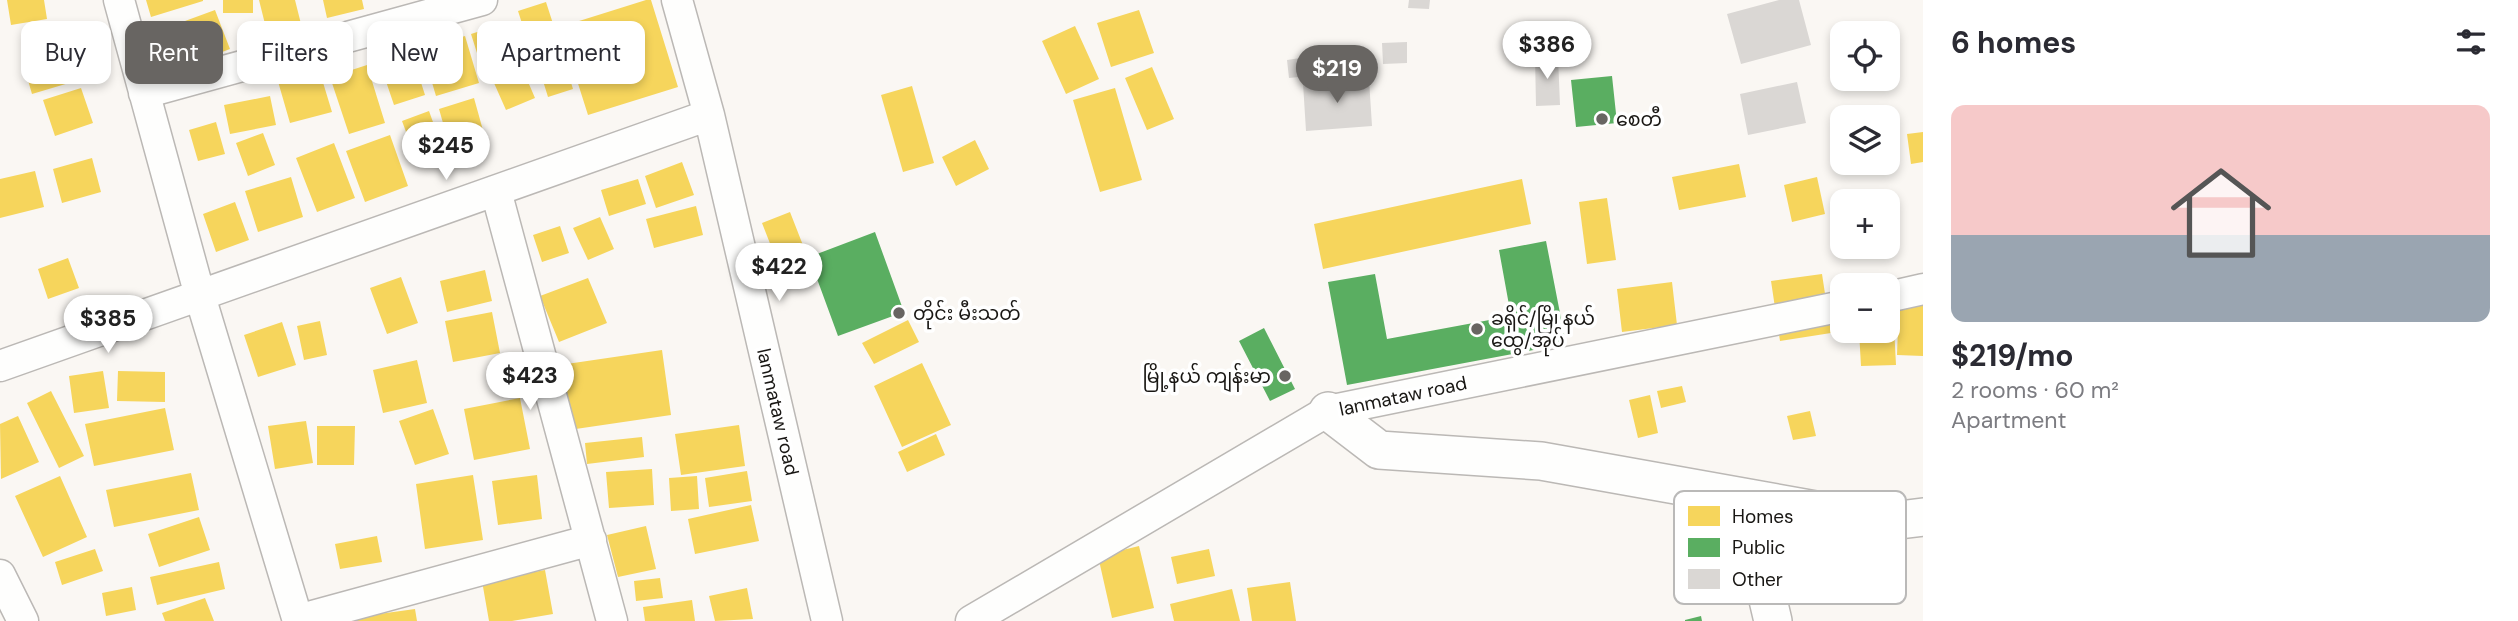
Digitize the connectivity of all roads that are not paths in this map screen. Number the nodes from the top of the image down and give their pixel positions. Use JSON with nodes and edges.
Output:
{"nodes":[{"id":1,"x":119,"y":0,"type":"edge"},
{"id":2,"x":482,"y":0,"type":"edge"},
{"id":3,"x":677,"y":0,"type":"edge"},
{"id":4,"x":144,"y":93,"type":"junction"},
{"id":5,"x":709,"y":115,"type":"junction"},
{"id":6,"x":496,"y":191,"type":"junction"},
{"id":7,"x":1923,"y":289,"type":"edge"},
{"id":8,"x":1900,"y":294,"type":"edge"},
{"id":9,"x":200,"y":296,"type":"junction"},
{"id":10,"x":1830,"y":309,"type":"edge"},
{"id":11,"x":0,"y":366,"type":"edge"},
{"id":12,"x":1328,"y":411,"type":"junction"},
{"id":13,"x":1706,"y":491,"type":"edge"},
{"id":14,"x":591,"y":540,"type":"junction"},
{"id":15,"x":0,"y":575,"type":"edge"},
{"id":16,"x":23,"y":621,"type":"edge"},
{"id":17,"x":298,"y":621,"type":"edge"},
{"id":18,"x":612,"y":621,"type":"edge"},
{"id":19,"x":827,"y":621,"type":"edge"},
{"id":20,"x":971,"y":621,"type":"edge"}],
"edges":[{"from":1,"to":4,"type":"street"},
{"from":2,"to":4,"type":"street"},
{"from":3,"to":5,"type":"street","name":"lanmataw road"},
{"from":4,"to":9,"type":"street"},
{"from":5,"to":6,"type":"street"},
{"from":5,"to":19,"type":"street","name":"lanmataw road"},
{"from":6,"to":9,"type":"street"},
{"from":6,"to":14,"type":"street"},
{"from":7,"to":8,"type":"street"},
{"from":9,"to":11,"type":"street"},
{"from":9,"to":17,"type":"street"},
{"from":10,"to":12,"type":"street","name":"lanmataw road"},
{"from":12,"to":13,"type":"street"},
{"from":12,"to":20,"type":"street","name":"lanmataw road"},
{"from":14,"to":17,"type":"street"},
{"from":14,"to":18,"type":"street"},
{"from":15,"to":16,"type":"street"}]}
